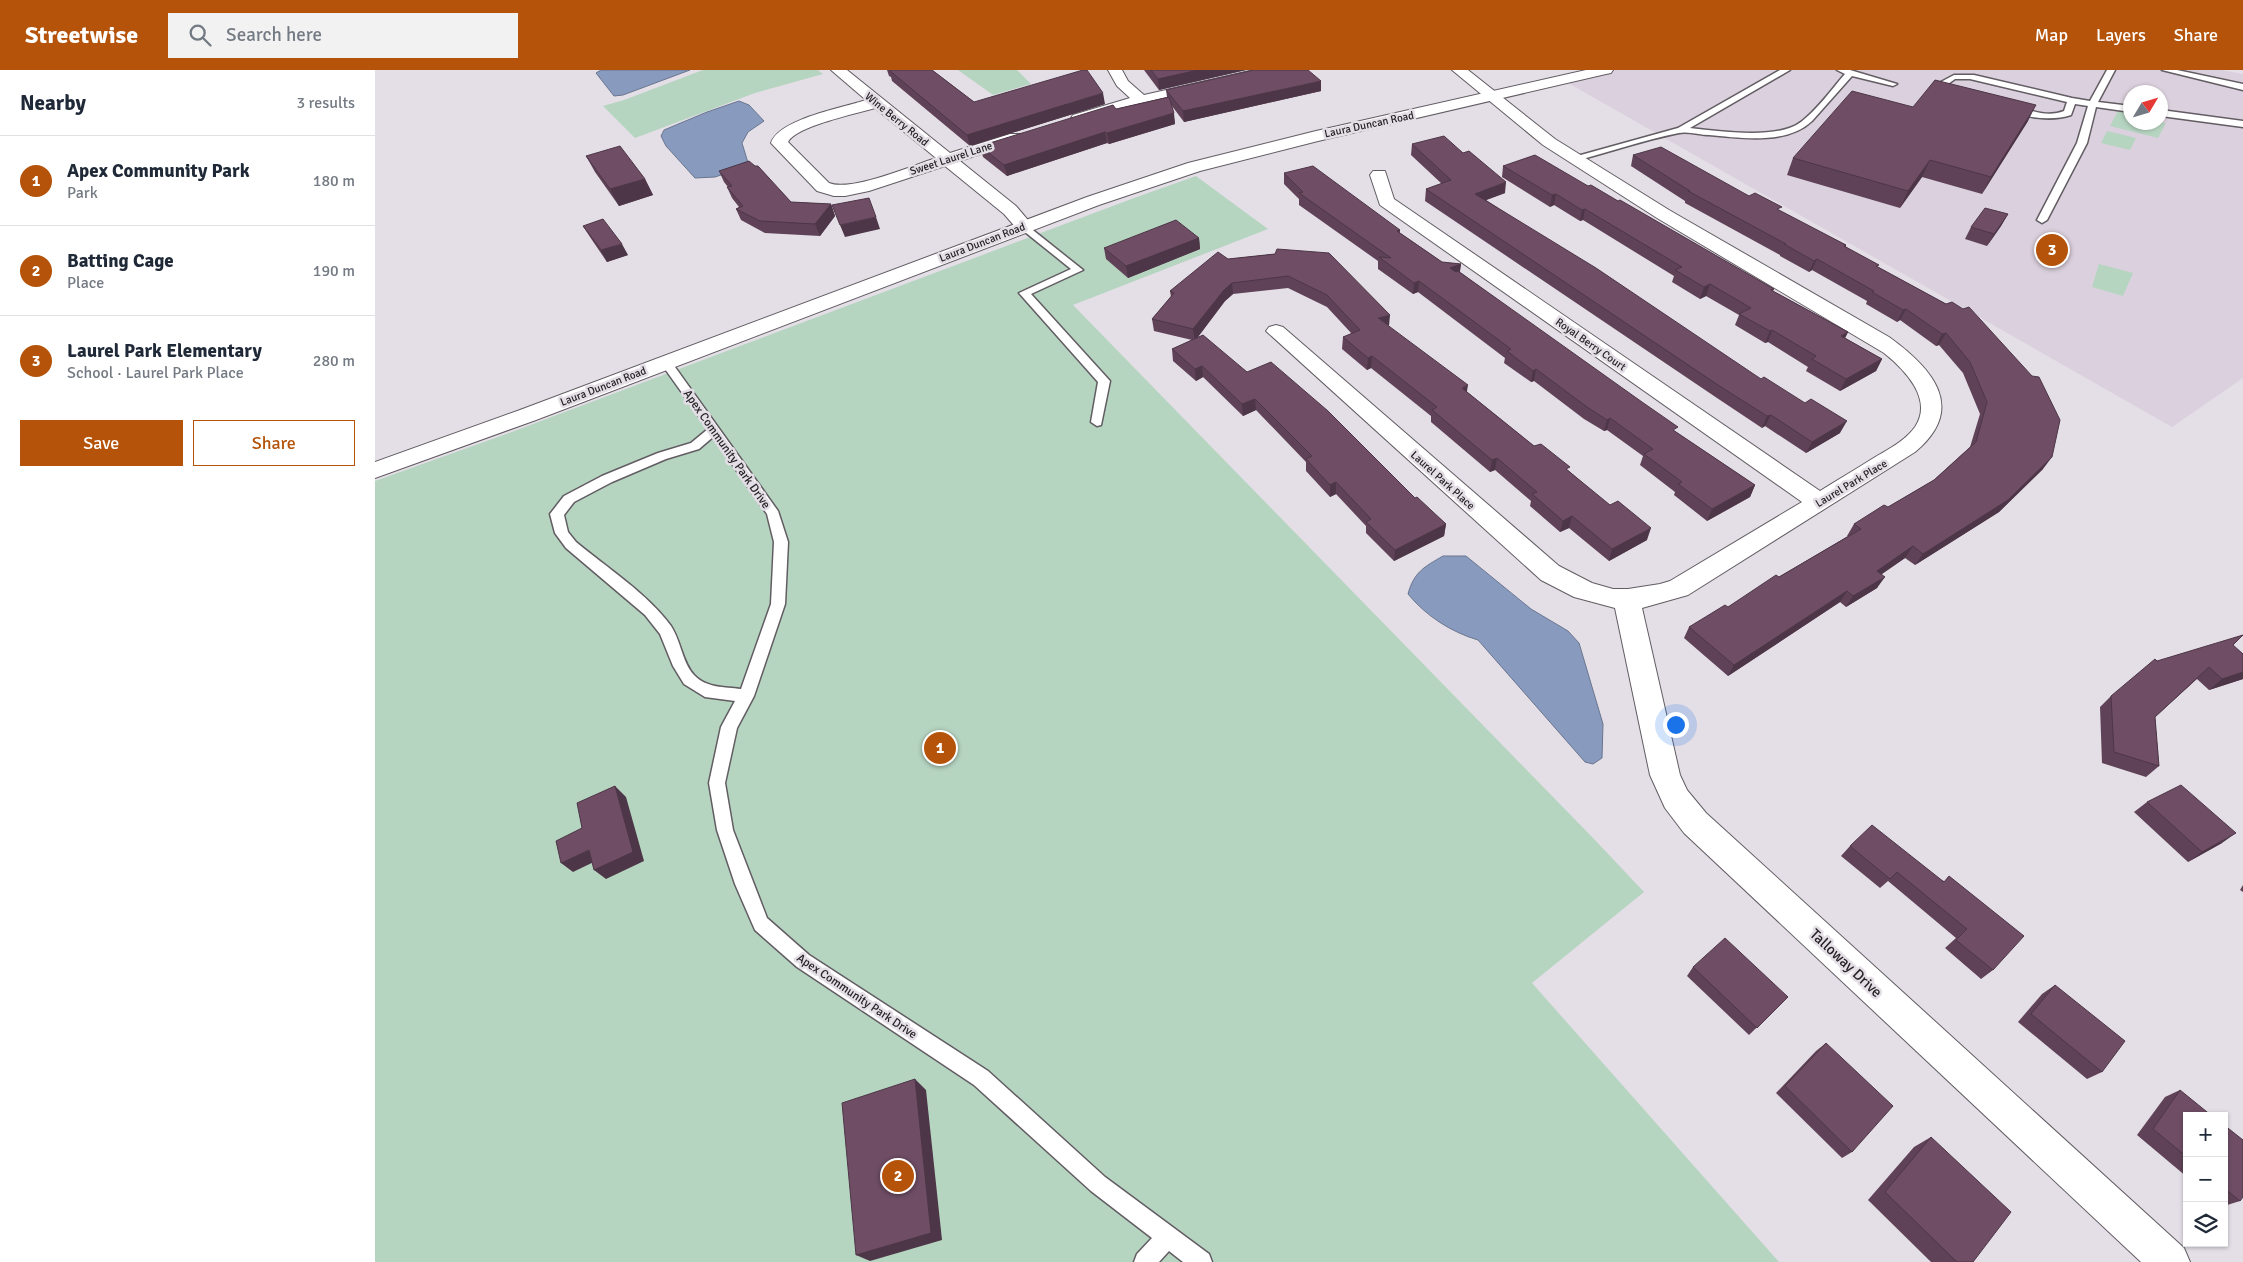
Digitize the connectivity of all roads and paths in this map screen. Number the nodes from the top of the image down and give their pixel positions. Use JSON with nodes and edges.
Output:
{"nodes":[{"id":1,"x":838,"y":70,"type":"edge"},
{"id":2,"x":1115,"y":70,"type":"edge"},
{"id":3,"x":1274,"y":70,"type":"edge"},
{"id":4,"x":1459,"y":70,"type":"edge"},
{"id":5,"x":1606,"y":70,"type":"edge"},
{"id":6,"x":1787,"y":70,"type":"edge"},
{"id":7,"x":1839,"y":70,"type":"edge"},
{"id":8,"x":2111,"y":70,"type":"edge"},
{"id":9,"x":2166,"y":70,"type":"edge"},
{"id":10,"x":1850,"y":73,"type":"junction"},
{"id":11,"x":1893,"y":84,"type":"dead end"},
{"id":12,"x":2243,"y":87,"type":"edge"},
{"id":13,"x":1492,"y":97,"type":"junction"},
{"id":14,"x":1969,"y":97,"type":"edge"},
{"id":15,"x":1141,"y":100,"type":"junction"},
{"id":16,"x":2072,"y":101,"type":"junction"},
{"id":17,"x":877,"y":102,"type":"junction"},
{"id":18,"x":2093,"y":104,"type":"junction"},
{"id":19,"x":2005,"y":106,"type":"edge"},
{"id":20,"x":2123,"y":108,"type":"edge"},
{"id":21,"x":2168,"y":114,"type":"edge"},
{"id":22,"x":1066,"y":122,"type":"edge"},
{"id":23,"x":2243,"y":124,"type":"edge"},
{"id":24,"x":1681,"y":130,"type":"junction"},
{"id":25,"x":1029,"y":133,"type":"edge"},
{"id":26,"x":1575,"y":158,"type":"junction"},
{"id":27,"x":947,"y":160,"type":"junction"},
{"id":28,"x":1379,"y":175,"type":"dead end"},
{"id":29,"x":2042,"y":220,"type":"dead end"},
{"id":30,"x":1024,"y":226,"type":"junction"},
{"id":31,"x":1276,"y":331,"type":"dead end"},
{"id":32,"x":666,"y":362,"type":"junction"},
{"id":33,"x":1097,"y":422,"type":"dead end"},
{"id":34,"x":714,"y":430,"type":"junction"},
{"id":35,"x":375,"y":470,"type":"edge"},
{"id":36,"x":1819,"y":502,"type":"junction"},
{"id":37,"x":1627,"y":601,"type":"junction"},
{"id":38,"x":746,"y":696,"type":"junction"},
{"id":39,"x":1167,"y":1237,"type":"junction"},
{"id":40,"x":1145,"y":1262,"type":"edge"},
{"id":41,"x":1201,"y":1262,"type":"edge"},
{"id":42,"x":2170,"y":1262,"type":"edge"}],
"edges":[{"from":1,"to":17,"type":"street","name":"Wine Berry Road"},
{"from":2,"to":15,"type":"street"},
{"from":3,"to":15,"type":"street"},
{"from":4,"to":13,"type":"street","name":"Laurel Park Place"},
{"from":5,"to":13,"type":"street","name":"Laura Duncan Road"},
{"from":6,"to":24,"type":"lane"},
{"from":7,"to":10,"type":"lane"},
{"from":8,"to":18,"type":"lane"},
{"from":9,"to":12,"type":"lane"},
{"from":10,"to":11,"type":"lane"},
{"from":10,"to":24,"type":"lane"},
{"from":13,"to":26,"type":"street","name":"Laurel Park Place"},
{"from":13,"to":30,"type":"street","name":"Laura Duncan Road"},
{"from":14,"to":16,"type":"lane"},
{"from":15,"to":22,"type":"street"},
{"from":16,"to":18,"type":"lane"},
{"from":16,"to":19,"type":"lane"},
{"from":17,"to":27,"type":"street","name":"Wine Berry Road"},
{"from":17,"to":27,"type":"street","name":"Sweet Laurel Lane"},
{"from":18,"to":20,"type":"lane"},
{"from":18,"to":29,"type":"lane"},
{"from":21,"to":23,"type":"lane"},
{"from":24,"to":26,"type":"lane"},
{"from":25,"to":27,"type":"street","name":"Sweet Laurel Lane"},
{"from":26,"to":36,"type":"street","name":"Laurel Park Place"},
{"from":27,"to":30,"type":"street","name":"Wine Berry Road"},
{"from":28,"to":36,"type":"street","name":"Royal Berry Court"},
{"from":30,"to":32,"type":"street","name":"Laura Duncan Road"},
{"from":30,"to":33,"type":"lane"},
{"from":31,"to":37,"type":"street","name":"Laurel Park Place"},
{"from":32,"to":34,"type":"lane","name":"Apex Community Park Drive"},
{"from":32,"to":35,"type":"street","name":"Laura Duncan Road"},
{"from":34,"to":38,"type":"lane","name":"Apex Community Park Drive"},
{"from":34,"to":38,"type":"lane"},
{"from":36,"to":37,"type":"street","name":"Laurel Park Place"},
{"from":37,"to":42,"type":"street","name":"Talloway Drive"},
{"from":38,"to":39,"type":"lane","name":"Apex Community Park Drive"},
{"from":39,"to":40,"type":"lane"},
{"from":39,"to":41,"type":"lane","name":"Apex Community Park Drive"}]}
